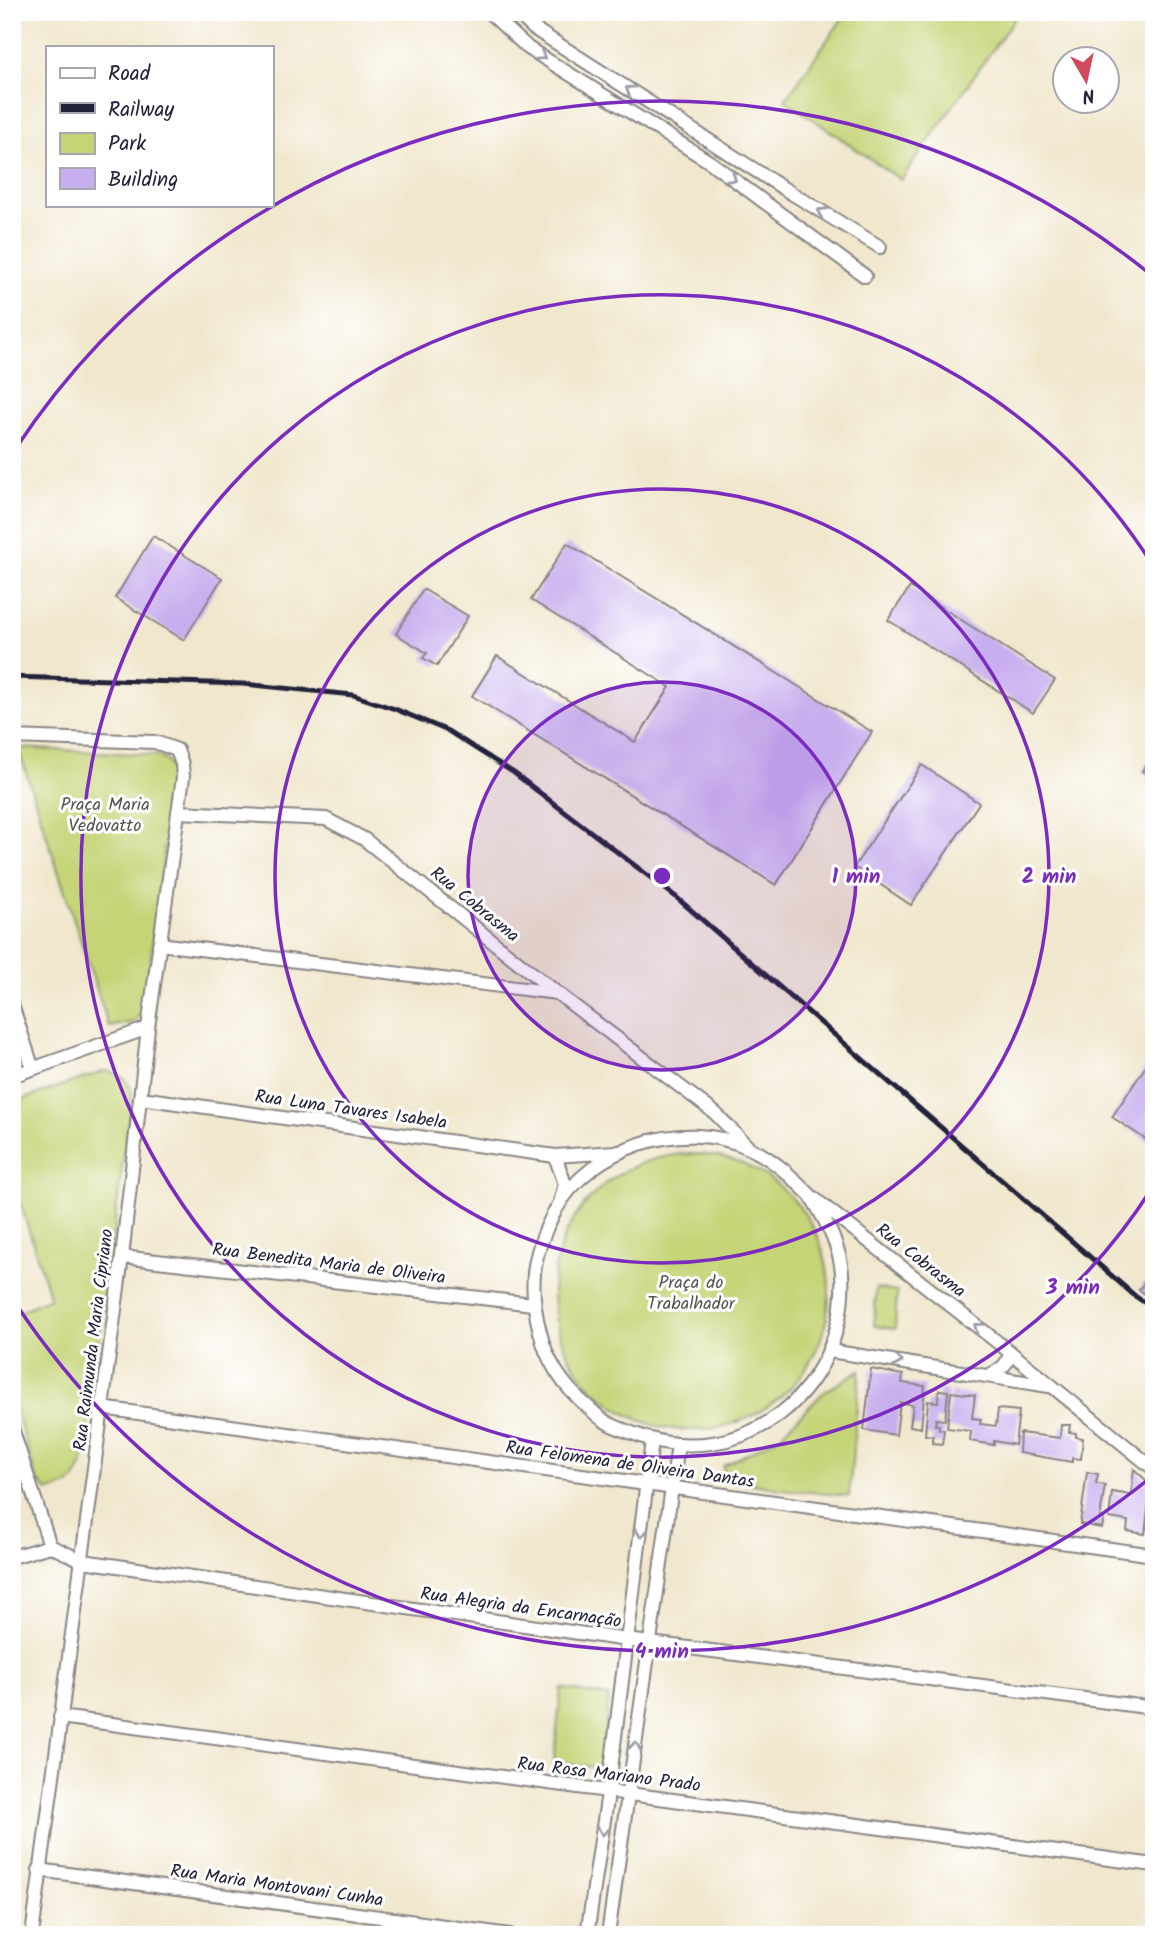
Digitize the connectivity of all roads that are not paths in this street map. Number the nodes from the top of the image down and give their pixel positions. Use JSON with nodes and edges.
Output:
{"nodes":[{"id":1,"x":489,"y":12,"type":"edge"},
{"id":2,"x":516,"y":12,"type":"edge"},
{"id":3,"x":880,"y":247,"type":"dead end"},
{"id":4,"x":865,"y":276,"type":"dead end"},
{"id":5,"x":12,"y":737,"type":"edge"},
{"id":6,"x":178,"y":812,"type":"junction"},
{"id":7,"x":159,"y":944,"type":"junction"},
{"id":8,"x":557,"y":993,"type":"junction"},
{"id":9,"x":12,"y":1005,"type":"edge"},
{"id":10,"x":148,"y":1028,"type":"junction"},
{"id":11,"x":33,"y":1069,"type":"junction"},
{"id":12,"x":12,"y":1076,"type":"edge"},
{"id":13,"x":141,"y":1098,"type":"junction"},
{"id":14,"x":715,"y":1113,"type":"junction"},
{"id":15,"x":706,"y":1136,"type":"junction"},
{"id":16,"x":747,"y":1147,"type":"junction"},
{"id":17,"x":618,"y":1152,"type":"junction"},
{"id":18,"x":555,"y":1156,"type":"junction"},
{"id":19,"x":811,"y":1196,"type":"junction"},
{"id":20,"x":561,"y":1201,"type":"junction"},
{"id":21,"x":122,"y":1257,"type":"junction"},
{"id":22,"x":533,"y":1304,"type":"junction"},
{"id":23,"x":830,"y":1351,"type":"junction"},
{"id":24,"x":1010,"y":1352,"type":"junction"},
{"id":25,"x":990,"y":1375,"type":"junction"},
{"id":26,"x":1050,"y":1386,"type":"junction"},
{"id":27,"x":102,"y":1408,"type":"junction"},
{"id":28,"x":12,"y":1428,"type":"edge"},
{"id":29,"x":652,"y":1441,"type":"junction"},
{"id":30,"x":678,"y":1445,"type":"junction"},
{"id":31,"x":1154,"y":1469,"type":"edge"},
{"id":32,"x":647,"y":1486,"type":"junction"},
{"id":33,"x":671,"y":1489,"type":"junction"},
{"id":34,"x":50,"y":1546,"type":"junction"},
{"id":35,"x":1154,"y":1555,"type":"edge"},
{"id":36,"x":12,"y":1557,"type":"edge"},
{"id":37,"x":83,"y":1560,"type":"junction"},
{"id":38,"x":627,"y":1640,"type":"junction"},
{"id":39,"x":649,"y":1642,"type":"junction"},
{"id":40,"x":1154,"y":1709,"type":"edge"},
{"id":41,"x":60,"y":1717,"type":"junction"},
{"id":42,"x":608,"y":1793,"type":"junction"},
{"id":43,"x":629,"y":1794,"type":"junction"},
{"id":44,"x":1154,"y":1865,"type":"edge"},
{"id":45,"x":39,"y":1870,"type":"junction"},
{"id":46,"x":32,"y":1935,"type":"edge"},
{"id":47,"x":510,"y":1935,"type":"edge"},
{"id":48,"x":587,"y":1935,"type":"edge"},
{"id":49,"x":608,"y":1935,"type":"edge"}],
"edges":[{"from":1,"to":4,"type":"street","one_way":true},
{"from":3,"to":2,"type":"street","one_way":true},
{"from":5,"to":6,"type":"street","name":"Rua Raimunda Maria Cipriano"},
{"from":6,"to":7,"type":"street","name":"Rua Raimunda Maria Cipriano"},
{"from":6,"to":8,"type":"street","name":"Rua Cobrasma"},
{"from":7,"to":8,"type":"street"},
{"from":7,"to":10,"type":"street","name":"Rua Raimunda Maria Cipriano"},
{"from":8,"to":14,"type":"street","name":"Rua Cobrasma"},
{"from":9,"to":11,"type":"street"},
{"from":10,"to":11,"type":"street"},
{"from":10,"to":13,"type":"street","name":"Rua Raimunda Maria Cipriano"},
{"from":11,"to":12,"type":"street"},
{"from":13,"to":18,"type":"street","name":"Rua Luna Tavares Isabela"},
{"from":13,"to":21,"type":"street","name":"Rua Raimunda Maria Cipriano"},
{"from":14,"to":15,"type":"street"},
{"from":14,"to":16,"type":"street","name":"Rua Cobrasma"},
{"from":15,"to":16,"type":"street"},
{"from":15,"to":17,"type":"street"},
{"from":16,"to":19,"type":"street"},
{"from":17,"to":18,"type":"street","name":"Rua Luna Tavares Isabela"},
{"from":17,"to":20,"type":"street"},
{"from":18,"to":20,"type":"street"},
{"from":19,"to":23,"type":"street"},
{"from":24,"to":19,"type":"street","name":"Rua Cobrasma","one_way":true},
{"from":20,"to":22,"type":"street"},
{"from":21,"to":22,"type":"street","name":"Rua Benedita Maria de Oliveira"},
{"from":21,"to":27,"type":"street","name":"Rua Raimunda Maria Cipriano"},
{"from":22,"to":29,"type":"street"},
{"from":23,"to":25,"type":"street","name":"Rua Cobrasma","one_way":true},
{"from":23,"to":30,"type":"street"},
{"from":24,"to":25,"type":"street"},
{"from":24,"to":26,"type":"street","name":"Rua Cobrasma"},
{"from":25,"to":26,"type":"street","name":"Rua Cobrasma"},
{"from":26,"to":31,"type":"street","name":"Rua Cobrasma"},
{"from":27,"to":32,"type":"street","name":"Rua Felomena de Oliveira Dantas"},
{"from":27,"to":37,"type":"street","name":"Rua Raimunda Maria Cipriano"},
{"from":28,"to":34,"type":"street"},
{"from":29,"to":30,"type":"street"},
{"from":29,"to":32,"type":"street"},
{"from":30,"to":33,"type":"street"},
{"from":32,"to":33,"type":"street","name":"Rua Felomena de Oliveira Dantas"},
{"from":32,"to":38,"type":"street","one_way":true},
{"from":33,"to":35,"type":"street","name":"Rua Felomena de Oliveira Dantas"},
{"from":33,"to":39,"type":"street"},
{"from":34,"to":36,"type":"street"},
{"from":34,"to":37,"type":"street","name":"Rua Alegria da Encarnação"},
{"from":37,"to":38,"type":"street","name":"Rua Alegria da Encarnação"},
{"from":37,"to":41,"type":"street","name":"Rua Raimunda Maria Cipriano"},
{"from":38,"to":39,"type":"street","name":"Rua Alegria da Encarnação"},
{"from":38,"to":42,"type":"street"},
{"from":39,"to":40,"type":"street","name":"Rua Alegria da Encarnação"},
{"from":43,"to":39,"type":"street","one_way":true},
{"from":41,"to":42,"type":"street","name":"Rua Rosa Mariano Prado"},
{"from":41,"to":45,"type":"street","name":"Rua Raimunda Maria Cipriano"},
{"from":42,"to":43,"type":"street","name":"Rua Rosa Mariano Prado"},
{"from":42,"to":48,"type":"street","one_way":true},
{"from":43,"to":44,"type":"street","name":"Rua Rosa Mariano Prado"},
{"from":43,"to":49,"type":"street"},
{"from":45,"to":46,"type":"street","name":"Rua Raimunda Maria Cipriano"},
{"from":45,"to":47,"type":"street","name":"Rua Maria Montovani Cunha"}]}
